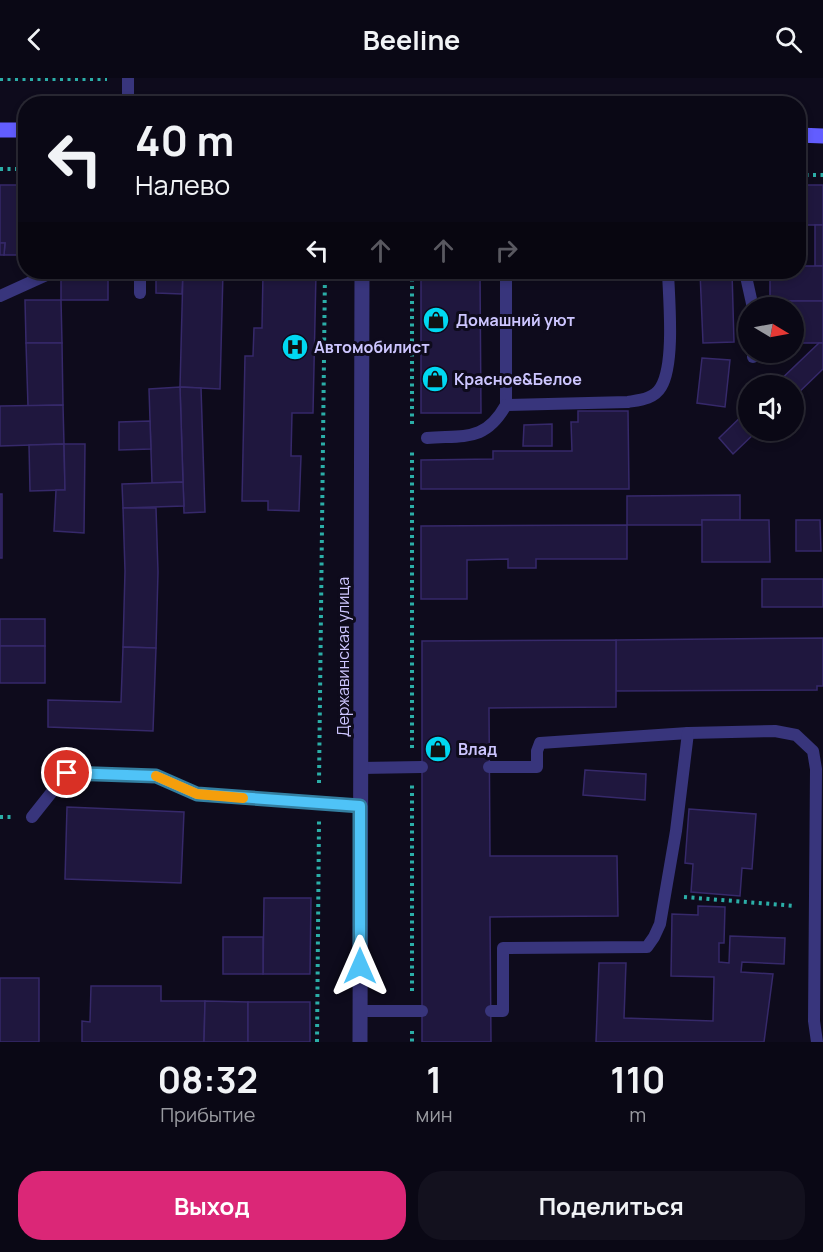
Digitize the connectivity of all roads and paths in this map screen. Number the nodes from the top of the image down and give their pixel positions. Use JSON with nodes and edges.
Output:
{"nodes":[{"id":1,"x":128,"y":78,"type":"edge"},
{"id":2,"x":0,"y":79,"type":"edge"},
{"id":3,"x":128,"y":96,"type":"edge"},
{"id":4,"x":0,"y":130,"type":"edge"},
{"id":5,"x":18,"y":130,"type":"edge"},
{"id":6,"x":806,"y":135,"type":"edge"},
{"id":7,"x":823,"y":136,"type":"edge"},
{"id":8,"x":0,"y":169,"type":"edge"},
{"id":9,"x":18,"y":169,"type":"edge"},
{"id":10,"x":806,"y":175,"type":"edge"},
{"id":11,"x":823,"y":175,"type":"edge"},
{"id":12,"x":38,"y":279,"type":"edge"},
{"id":13,"x":140,"y":279,"type":"edge"},
{"id":14,"x":325,"y":279,"type":"edge"},
{"id":15,"x":362,"y":279,"type":"edge"},
{"id":16,"x":412,"y":279,"type":"edge"},
{"id":17,"x":506,"y":279,"type":"edge"},
{"id":18,"x":668,"y":279,"type":"edge"},
{"id":19,"x":747,"y":279,"type":"edge"},
{"id":20,"x":140,"y":293,"type":"dead end"},
{"id":21,"x":0,"y":296,"type":"edge"},
{"id":22,"x":751,"y":297,"type":"edge"},
{"id":23,"x":506,"y":405,"type":"junction"},
{"id":24,"x":412,"y":425,"type":"dead end"},
{"id":25,"x":427,"y":438,"type":"dead end"},
{"id":26,"x":412,"y":448,"type":"dead end"},
{"id":27,"x":688,"y":733,"type":"junction"},
{"id":28,"x":818,"y":751,"type":"edge"},
{"id":29,"x":417,"y":767,"type":"junction"},
{"id":30,"x":489,"y":767,"type":"dead end"},
{"id":31,"x":360,"y":768,"type":"junction"},
{"id":32,"x":319,"y":803,"type":"junction"},
{"id":33,"x":360,"y":806,"type":"junction"},
{"id":34,"x":32,"y":818,"type":"dead end"},
{"id":35,"x":665,"y":896,"type":"junction"},
{"id":36,"x":814,"y":907,"type":"junction"},
{"id":37,"x":819,"y":946,"type":"edge"},
{"id":38,"x":361,"y":1011,"type":"junction"},
{"id":39,"x":417,"y":1011,"type":"junction"},
{"id":40,"x":491,"y":1011,"type":"dead end"},
{"id":41,"x":317,"y":1042,"type":"edge"},
{"id":42,"x":360,"y":1042,"type":"edge"},
{"id":43,"x":412,"y":1042,"type":"edge"},
{"id":44,"x":817,"y":1042,"type":"edge"}],
"edges":[{"from":1,"to":2,"type":"path"},
{"from":1,"to":3,"type":"lane"},
{"from":4,"to":5,"type":"street"},
{"from":6,"to":7,"type":"street"},
{"from":8,"to":9,"type":"path"},
{"from":10,"to":11,"type":"path"},
{"from":12,"to":21,"type":"lane"},
{"from":13,"to":20,"type":"lane"},
{"from":14,"to":32,"type":"path"},
{"from":15,"to":31,"type":"street","name":"Державинская улица"},
{"from":16,"to":24,"type":"path"},
{"from":17,"to":23,"type":"lane"},
{"from":18,"to":23,"type":"lane"},
{"from":19,"to":22,"type":"lane"},
{"from":23,"to":25,"type":"lane"},
{"from":26,"to":29,"type":"path"},
{"from":27,"to":28,"type":"lane"},
{"from":27,"to":30,"type":"lane"},
{"from":27,"to":35,"type":"lane"},
{"from":28,"to":36,"type":"lane"},
{"from":29,"to":31,"type":"lane"},
{"from":29,"to":39,"type":"path"},
{"from":31,"to":33,"type":"street","name":"Державинская улица"},
{"from":32,"to":33,"type":"lane"},
{"from":32,"to":34,"type":"lane"},
{"from":32,"to":41,"type":"path"},
{"from":33,"to":38,"type":"street","name":"Державинская улица"},
{"from":35,"to":36,"type":"path"},
{"from":35,"to":40,"type":"lane"},
{"from":36,"to":37,"type":"lane"},
{"from":37,"to":44,"type":"lane"},
{"from":38,"to":39,"type":"lane"},
{"from":38,"to":42,"type":"street","name":"Державинская улица"},
{"from":39,"to":43,"type":"path"}]}
